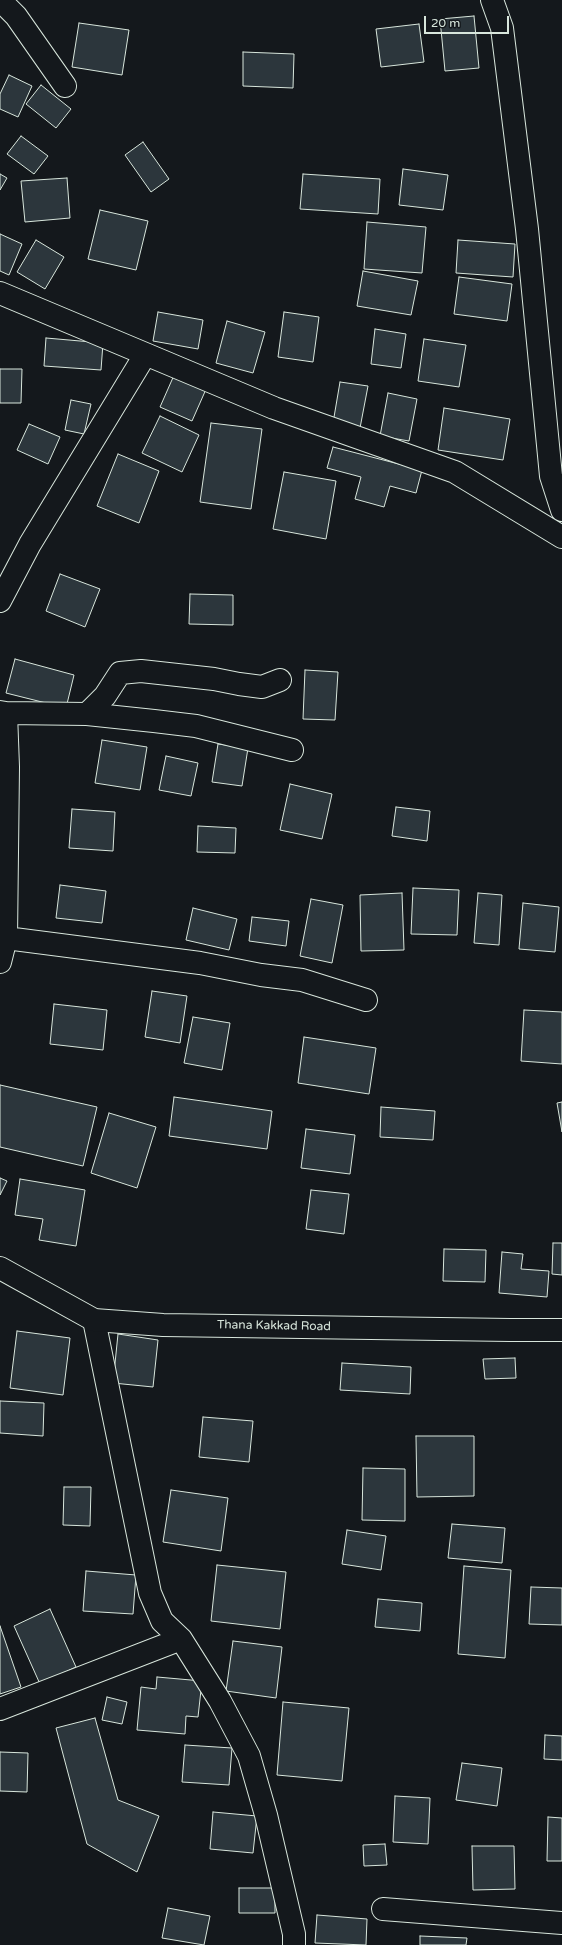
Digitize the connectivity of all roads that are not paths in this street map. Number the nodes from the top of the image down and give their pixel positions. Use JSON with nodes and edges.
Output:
{"nodes":[{"id":1,"x":0,"y":0,"type":"edge"},
{"id":2,"x":492,"y":0,"type":"edge"},
{"id":3,"x":65,"y":86,"type":"dead end"},
{"id":4,"x":0,"y":293,"type":"edge"},
{"id":5,"x":145,"y":355,"type":"junction"},
{"id":6,"x":562,"y":510,"type":"edge"},
{"id":7,"x":562,"y":537,"type":"edge"},
{"id":8,"x":0,"y":601,"type":"edge"},
{"id":9,"x":280,"y":680,"type":"dead end"},
{"id":10,"x":3,"y":713,"type":"edge"},
{"id":11,"x":87,"y":714,"type":"junction"},
{"id":12,"x":292,"y":750,"type":"dead end"},
{"id":13,"x":6,"y":938,"type":"junction"},
{"id":14,"x":0,"y":962,"type":"edge"},
{"id":15,"x":366,"y":1000,"type":"dead end"},
{"id":16,"x":0,"y":1268,"type":"edge"},
{"id":17,"x":94,"y":1320,"type":"junction"},
{"id":18,"x":562,"y":1330,"type":"edge"},
{"id":19,"x":181,"y":1639,"type":"junction"},
{"id":20,"x":0,"y":1709,"type":"edge"},
{"id":21,"x":383,"y":1909,"type":"dead end"},
{"id":22,"x":562,"y":1923,"type":"edge"},
{"id":23,"x":294,"y":1945,"type":"edge"}],
"edges":[{"from":1,"to":3,"type":"street"},
{"from":2,"to":6,"type":"street"},
{"from":4,"to":5,"type":"street"},
{"from":5,"to":7,"type":"street"},
{"from":5,"to":8,"type":"street"},
{"from":9,"to":11,"type":"street"},
{"from":10,"to":11,"type":"street"},
{"from":10,"to":13,"type":"street"},
{"from":11,"to":12,"type":"street"},
{"from":13,"to":14,"type":"street"},
{"from":13,"to":15,"type":"street"},
{"from":16,"to":17,"type":"street","name":"Thana Kakkad Road"},
{"from":17,"to":18,"type":"street","name":"Thana Kakkad Road"},
{"from":17,"to":19,"type":"street"},
{"from":19,"to":20,"type":"street"},
{"from":19,"to":23,"type":"street"},
{"from":21,"to":22,"type":"street"}]}
